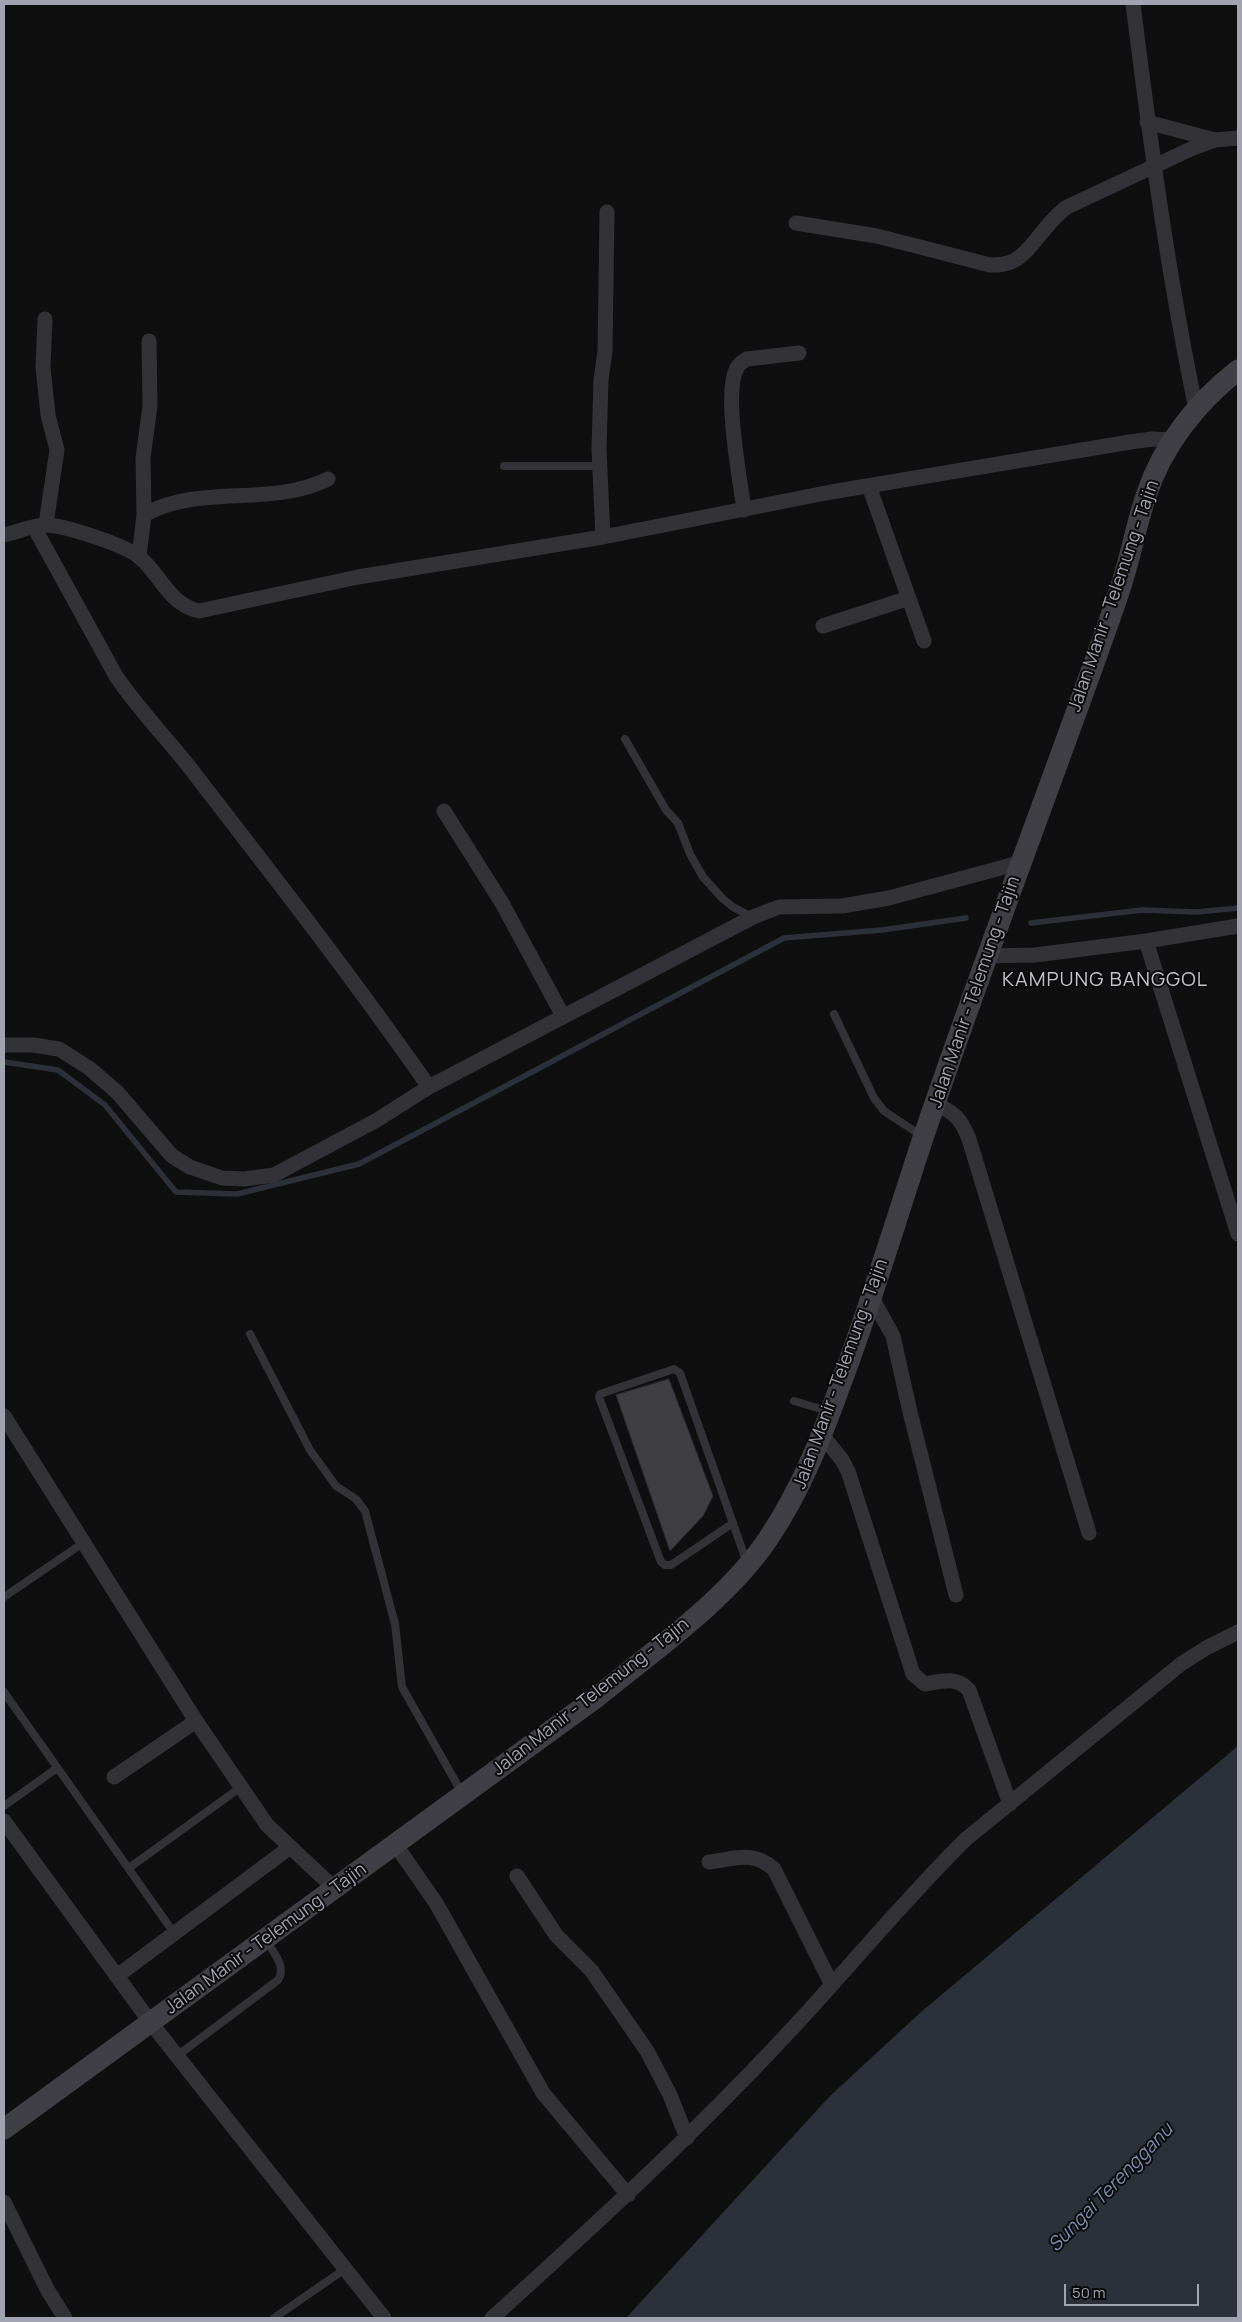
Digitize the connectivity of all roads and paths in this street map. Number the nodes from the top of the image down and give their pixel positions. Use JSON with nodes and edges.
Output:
{"nodes":[{"id":1,"x":1133,"y":4,"type":"edge"},
{"id":2,"x":1147,"y":122,"type":"junction"},
{"id":3,"x":1238,"y":138,"type":"edge"},
{"id":4,"x":1214,"y":140,"type":"junction"},
{"id":5,"x":1153,"y":166,"type":"junction"},
{"id":6,"x":606,"y":212,"type":"dead end"},
{"id":7,"x":796,"y":223,"type":"dead end"},
{"id":8,"x":45,"y":319,"type":"dead end"},
{"id":9,"x":149,"y":341,"type":"dead end"},
{"id":10,"x":798,"y":353,"type":"dead end"},
{"id":11,"x":1238,"y":370,"type":"edge"},
{"id":12,"x":1196,"y":409,"type":"junction"},
{"id":13,"x":1174,"y":440,"type":"junction"},
{"id":14,"x":504,"y":466,"type":"dead end"},
{"id":15,"x":599,"y":466,"type":"junction"},
{"id":16,"x":328,"y":479,"type":"dead end"},
{"id":17,"x":869,"y":486,"type":"junction"},
{"id":18,"x":744,"y":510,"type":"junction"},
{"id":19,"x":144,"y":515,"type":"junction"},
{"id":20,"x":40,"y":526,"type":"junction"},
{"id":21,"x":4,"y":535,"type":"edge"},
{"id":22,"x":603,"y":537,"type":"junction"},
{"id":23,"x":139,"y":556,"type":"junction"},
{"id":24,"x":909,"y":598,"type":"junction"},
{"id":25,"x":823,"y":626,"type":"dead end"},
{"id":26,"x":924,"y":641,"type":"dead end"},
{"id":27,"x":625,"y":739,"type":"dead end"},
{"id":28,"x":444,"y":811,"type":"dead end"},
{"id":29,"x":1020,"y":864,"type":"junction"},
{"id":30,"x":753,"y":918,"type":"junction"},
{"id":31,"x":1238,"y":926,"type":"edge"},
{"id":32,"x":1146,"y":941,"type":"junction"},
{"id":33,"x":986,"y":956,"type":"junction"},
{"id":34,"x":834,"y":1014,"type":"dead end"},
{"id":35,"x":563,"y":1016,"type":"junction"},
{"id":36,"x":4,"y":1045,"type":"edge"},
{"id":37,"x":429,"y":1087,"type":"junction"},
{"id":38,"x":936,"y":1104,"type":"junction"},
{"id":39,"x":924,"y":1137,"type":"junction"},
{"id":40,"x":1238,"y":1234,"type":"edge"},
{"id":41,"x":872,"y":1298,"type":"junction"},
{"id":42,"x":250,"y":1334,"type":"dead end"},
{"id":43,"x":794,"y":1401,"type":"dead end"},
{"id":44,"x":831,"y":1412,"type":"junction"},
{"id":45,"x":4,"y":1416,"type":"edge"},
{"id":46,"x":822,"y":1435,"type":"junction"},
{"id":47,"x":733,"y":1523,"type":"junction"},
{"id":48,"x":1089,"y":1534,"type":"dead end"},
{"id":49,"x":83,"y":1543,"type":"junction"},
{"id":50,"x":748,"y":1564,"type":"junction"},
{"id":51,"x":956,"y":1595,"type":"dead end"},
{"id":52,"x":4,"y":1597,"type":"edge"},
{"id":53,"x":1238,"y":1632,"type":"edge"},
{"id":54,"x":4,"y":1692,"type":"edge"},
{"id":55,"x":196,"y":1721,"type":"junction"},
{"id":56,"x":57,"y":1768,"type":"junction"},
{"id":57,"x":114,"y":1778,"type":"dead end"},
{"id":58,"x":241,"y":1787,"type":"junction"},
{"id":59,"x":463,"y":1795,"type":"junction"},
{"id":60,"x":1010,"y":1804,"type":"junction"},
{"id":61,"x":4,"y":1806,"type":"edge"},
{"id":62,"x":4,"y":1821,"type":"edge"},
{"id":63,"x":396,"y":1844,"type":"junction"},
{"id":64,"x":289,"y":1848,"type":"junction"},
{"id":65,"x":709,"y":1862,"type":"dead end"},
{"id":66,"x":129,"y":1868,"type":"junction"},
{"id":67,"x":517,"y":1876,"type":"dead end"},
{"id":68,"x":335,"y":1889,"type":"junction"},
{"id":69,"x":174,"y":1933,"type":"junction"},
{"id":70,"x":266,"y":1940,"type":"junction"},
{"id":71,"x":117,"y":1976,"type":"junction"},
{"id":72,"x":832,"y":1985,"type":"junction"},
{"id":73,"x":152,"y":2023,"type":"junction"},
{"id":74,"x":177,"y":2056,"type":"junction"},
{"id":75,"x":4,"y":2129,"type":"edge"},
{"id":76,"x":687,"y":2138,"type":"junction"},
{"id":77,"x":628,"y":2195,"type":"junction"},
{"id":78,"x":4,"y":2202,"type":"edge"},
{"id":79,"x":344,"y":2268,"type":"junction"},
{"id":80,"x":65,"y":2318,"type":"edge"},
{"id":81,"x":274,"y":2318,"type":"edge"},
{"id":82,"x":384,"y":2318,"type":"edge"},
{"id":83,"x":492,"y":2318,"type":"edge"}],
"edges":[{"from":1,"to":2,"type":"street"},
{"from":2,"to":4,"type":"street"},
{"from":2,"to":5,"type":"street"},
{"from":3,"to":4,"type":"street"},
{"from":4,"to":5,"type":"street"},
{"from":5,"to":7,"type":"street"},
{"from":5,"to":12,"type":"street"},
{"from":6,"to":15,"type":"street"},
{"from":8,"to":20,"type":"street"},
{"from":9,"to":19,"type":"street"},
{"from":10,"to":18,"type":"street"},
{"from":11,"to":12,"type":"main road","name":"Jalan Manir - Telemung - Tajin"},
{"from":12,"to":13,"type":"main road","name":"Jalan Manir - Telemung - Tajin"},
{"from":13,"to":17,"type":"street"},
{"from":13,"to":29,"type":"main road","name":"Jalan Manir - Telemung - Tajin"},
{"from":14,"to":15,"type":"lane"},
{"from":15,"to":22,"type":"street"},
{"from":16,"to":19,"type":"street"},
{"from":17,"to":18,"type":"street"},
{"from":17,"to":24,"type":"street"},
{"from":18,"to":22,"type":"street"},
{"from":19,"to":23,"type":"street"},
{"from":20,"to":21,"type":"street"},
{"from":20,"to":23,"type":"street"},
{"from":20,"to":37,"type":"street"},
{"from":22,"to":23,"type":"street"},
{"from":24,"to":25,"type":"street"},
{"from":24,"to":26,"type":"street"},
{"from":27,"to":30,"type":"lane"},
{"from":28,"to":35,"type":"street"},
{"from":29,"to":30,"type":"street"},
{"from":29,"to":33,"type":"main road","name":"Jalan Manir - Telemung - Tajin"},
{"from":30,"to":35,"type":"street"},
{"from":31,"to":32,"type":"street"},
{"from":32,"to":33,"type":"street"},
{"from":32,"to":40,"type":"street"},
{"from":33,"to":38,"type":"main road","name":"Jalan Manir - Telemung - Tajin"},
{"from":34,"to":39,"type":"lane"},
{"from":35,"to":37,"type":"street"},
{"from":36,"to":37,"type":"street"},
{"from":38,"to":39,"type":"main road","name":"Jalan Manir - Telemung - Tajin"},
{"from":38,"to":48,"type":"street"},
{"from":39,"to":41,"type":"main road","name":"Jalan Manir - Telemung - Tajin"},
{"from":41,"to":44,"type":"main road","name":"Jalan Manir - Telemung - Tajin"},
{"from":41,"to":51,"type":"street"},
{"from":42,"to":59,"type":"lane"},
{"from":43,"to":44,"type":"lane"},
{"from":44,"to":46,"type":"main road","name":"Jalan Manir - Telemung - Tajin"},
{"from":45,"to":49,"type":"street"},
{"from":46,"to":50,"type":"main road","name":"Jalan Manir - Telemung - Tajin"},
{"from":46,"to":60,"type":"street"},
{"from":47,"to":47,"type":"lane"},
{"from":47,"to":50,"type":"lane"},
{"from":49,"to":52,"type":"lane"},
{"from":49,"to":55,"type":"street"},
{"from":50,"to":59,"type":"main road","name":"Jalan Manir - Telemung - Tajin"},
{"from":53,"to":60,"type":"street"},
{"from":54,"to":56,"type":"lane"},
{"from":55,"to":57,"type":"street"},
{"from":55,"to":58,"type":"street"},
{"from":56,"to":61,"type":"lane"},
{"from":56,"to":66,"type":"lane"},
{"from":58,"to":64,"type":"street"},
{"from":58,"to":66,"type":"lane"},
{"from":59,"to":63,"type":"main road","name":"Jalan Manir - Telemung - Tajin"},
{"from":60,"to":72,"type":"street"},
{"from":62,"to":71,"type":"street"},
{"from":63,"to":68,"type":"main road","name":"Jalan Manir - Telemung - Tajin"},
{"from":63,"to":77,"type":"street"},
{"from":64,"to":68,"type":"street"},
{"from":64,"to":69,"type":"street"},
{"from":65,"to":72,"type":"street"},
{"from":66,"to":69,"type":"lane"},
{"from":67,"to":76,"type":"street"},
{"from":68,"to":70,"type":"main road","name":"Jalan Manir - Telemung - Tajin"},
{"from":69,"to":71,"type":"street"},
{"from":70,"to":73,"type":"main road","name":"Jalan Manir - Telemung - Tajin"},
{"from":70,"to":74,"type":"lane"},
{"from":71,"to":73,"type":"street"},
{"from":72,"to":76,"type":"street"},
{"from":73,"to":74,"type":"street"},
{"from":73,"to":75,"type":"main road","name":"Jalan Manir - Telemung - Tajin"},
{"from":74,"to":79,"type":"street"},
{"from":76,"to":77,"type":"street"},
{"from":77,"to":83,"type":"street"},
{"from":78,"to":80,"type":"street"},
{"from":79,"to":81,"type":"lane"},
{"from":79,"to":82,"type":"street"}]}
